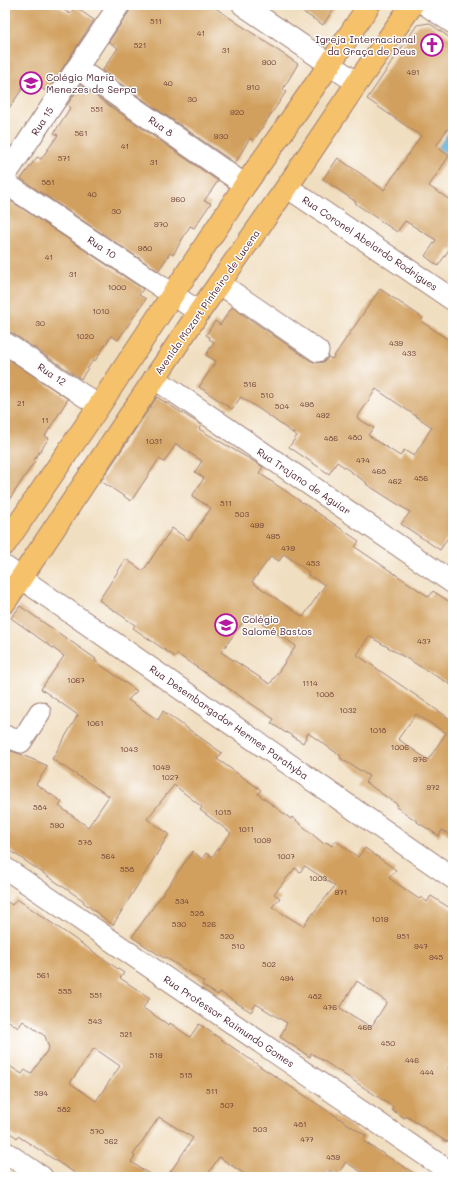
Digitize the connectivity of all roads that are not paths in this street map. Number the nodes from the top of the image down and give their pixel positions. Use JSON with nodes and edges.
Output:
{"nodes":[{"id":1,"x":118,"y":5,"type":"edge"},
{"id":2,"x":243,"y":5,"type":"edge"},
{"id":3,"x":369,"y":5,"type":"edge"},
{"id":4,"x":412,"y":5,"type":"edge"},
{"id":5,"x":426,"y":5,"type":"edge"},
{"id":6,"x":453,"y":23,"type":"edge"},
{"id":7,"x":330,"y":64,"type":"junction"},
{"id":8,"x":77,"y":68,"type":"junction"},
{"id":9,"x":357,"y":83,"type":"junction"},
{"id":10,"x":5,"y":176,"type":"edge"},
{"id":11,"x":5,"y":183,"type":"edge"},
{"id":12,"x":245,"y":184,"type":"junction"},
{"id":13,"x":287,"y":187,"type":"junction"},
{"id":14,"x":219,"y":283,"type":"junction"},
{"id":15,"x":172,"y":294,"type":"junction"},
{"id":16,"x":453,"y":300,"type":"edge"},
{"id":17,"x":199,"y":312,"type":"junction"},
{"id":18,"x":5,"y":343,"type":"edge"},
{"id":19,"x":318,"y":351,"type":"dead end"},
{"id":20,"x":154,"y":378,"type":"junction"},
{"id":21,"x":99,"y":406,"type":"junction"},
{"id":22,"x":5,"y":544,"type":"edge"},
{"id":23,"x":13,"y":572,"type":"edge"},
{"id":24,"x":453,"y":583,"type":"edge"},
{"id":25,"x":5,"y":602,"type":"edge"},
{"id":26,"x":40,"y":712,"type":"dead end"},
{"id":27,"x":5,"y":736,"type":"edge"},
{"id":28,"x":5,"y":868,"type":"edge"},
{"id":29,"x":453,"y":878,"type":"edge"},
{"id":30,"x":5,"y":1152,"type":"edge"},
{"id":31,"x":450,"y":1172,"type":"edge"},
{"id":32,"x":42,"y":1177,"type":"edge"}],
"edges":[{"from":1,"to":8,"type":"street","name":"Rua 15"},
{"from":2,"to":7,"type":"street"},
{"from":3,"to":7,"type":"main road"},
{"from":4,"to":9,"type":"main road","name":"Avenida Mozart Pinheiro de Lucena"},
{"from":5,"to":6,"type":"street"},
{"from":7,"to":9,"type":"street"},
{"from":7,"to":12,"type":"main road"},
{"from":8,"to":10,"type":"street","name":"Rua 15"},
{"from":8,"to":12,"type":"street","name":"Rua 8"},
{"from":9,"to":13,"type":"main road","name":"Avenida Mozart Pinheiro de Lucena"},
{"from":11,"to":15,"type":"street","name":"Rua 10"},
{"from":12,"to":15,"type":"main road"},
{"from":13,"to":14,"type":"main road","name":"Avenida Mozart Pinheiro de Lucena"},
{"from":13,"to":16,"type":"street","name":"Rua Coronel Abelardo Rodrigues"},
{"from":14,"to":17,"type":"main road","name":"Avenida Mozart Pinheiro de Lucena"},
{"from":14,"to":19,"type":"street"},
{"from":15,"to":17,"type":"street","name":"Rua 10"},
{"from":15,"to":21,"type":"main road"},
{"from":17,"to":20,"type":"main road","name":"Avenida Mozart Pinheiro de Lucena"},
{"from":18,"to":21,"type":"street","name":"Rua 12"},
{"from":20,"to":23,"type":"main road","name":"Avenida Mozart Pinheiro de Lucena"},
{"from":20,"to":24,"type":"street","name":"Rua Trajano de Aguiar"},
{"from":21,"to":22,"type":"main road"},
{"from":23,"to":25,"type":"main road","name":"Avenida Mozart Pinheiro de Lucena"},
{"from":23,"to":29,"type":"street","name":"Rua Desembargador Hermes Parahyba"},
{"from":26,"to":27,"type":"street"},
{"from":28,"to":31,"type":"street","name":"Rua Professor Raimundo Gomes"},
{"from":30,"to":32,"type":"street"}]}
